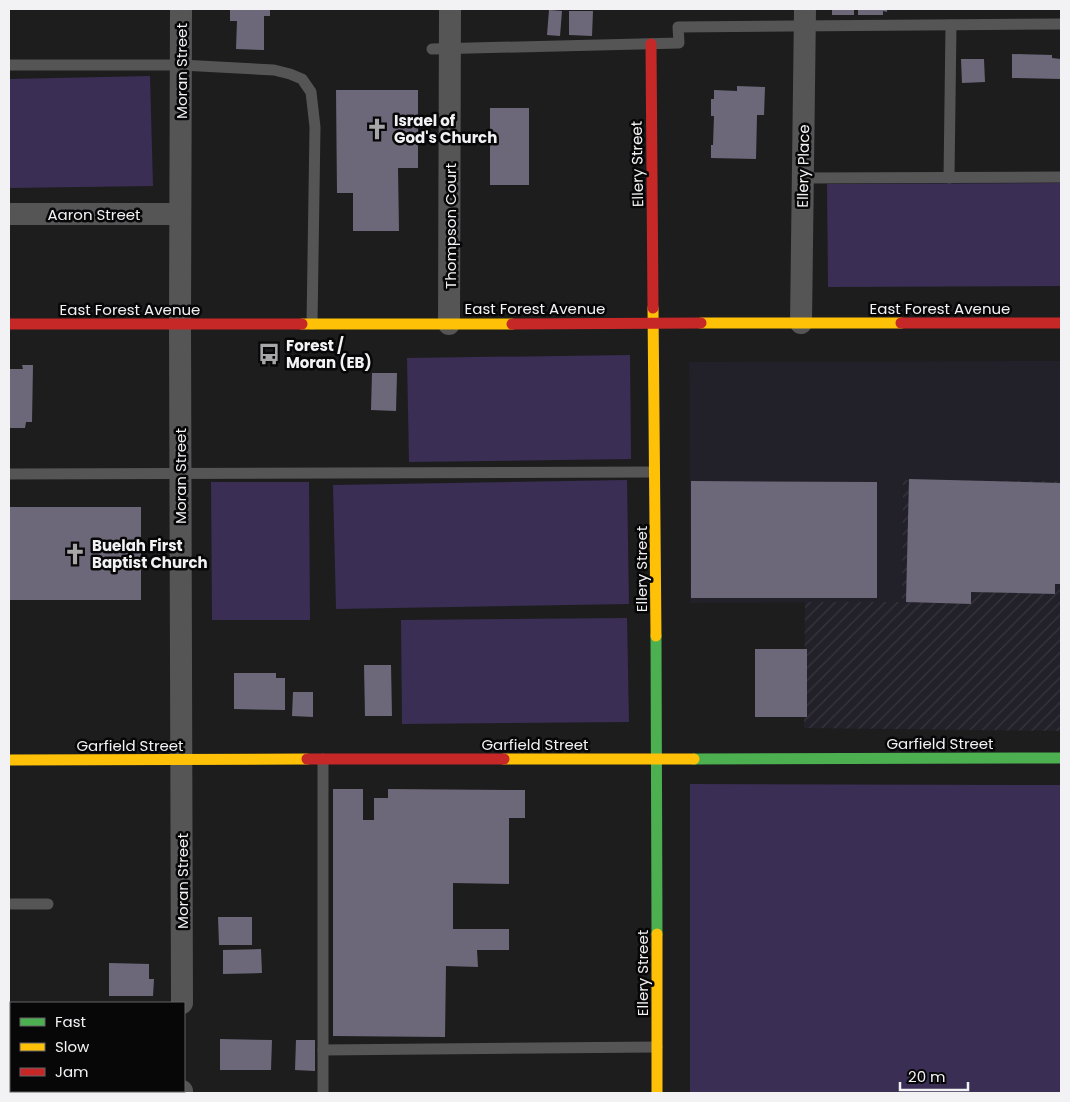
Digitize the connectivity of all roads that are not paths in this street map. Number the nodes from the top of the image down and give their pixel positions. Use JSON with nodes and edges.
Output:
{"nodes":[{"id":1,"x":181,"y":9,"type":"edge"},
{"id":2,"x":450,"y":9,"type":"edge"},
{"id":3,"x":805,"y":18,"type":"edge"},
{"id":4,"x":1061,"y":24,"type":"edge"},
{"id":5,"x":951,"y":25,"type":"junction"},
{"id":6,"x":651,"y":44,"type":"junction"},
{"id":7,"x":441,"y":49,"type":"junction"},
{"id":8,"x":9,"y":65,"type":"edge"},
{"id":9,"x":180,"y":65,"type":"junction"},
{"id":10,"x":803,"y":178,"type":"junction"},
{"id":11,"x":950,"y":178,"type":"junction"},
{"id":12,"x":1061,"y":178,"type":"edge"},
{"id":13,"x":9,"y":214,"type":"edge"},
{"id":14,"x":180,"y":214,"type":"junction"},
{"id":15,"x":654,"y":323,"type":"junction"},
{"id":16,"x":801,"y":323,"type":"junction"},
{"id":17,"x":1061,"y":323,"type":"edge"},
{"id":18,"x":9,"y":324,"type":"edge"},
{"id":19,"x":180,"y":324,"type":"junction"},
{"id":20,"x":312,"y":324,"type":"junction"},
{"id":21,"x":449,"y":324,"type":"junction"},
{"id":22,"x":655,"y":472,"type":"junction"},
{"id":23,"x":9,"y":474,"type":"edge"},
{"id":24,"x":180,"y":474,"type":"junction"},
{"id":25,"x":657,"y":758,"type":"junction"},
{"id":26,"x":1061,"y":758,"type":"edge"},
{"id":27,"x":181,"y":759,"type":"junction"},
{"id":28,"x":323,"y":759,"type":"junction"},
{"id":29,"x":9,"y":760,"type":"edge"},
{"id":30,"x":9,"y":904,"type":"edge"},
{"id":31,"x":48,"y":904,"type":"dead end"},
{"id":32,"x":182,"y":1002,"type":"edge"},
{"id":33,"x":657,"y":1047,"type":"junction"},
{"id":34,"x":323,"y":1050,"type":"junction"},
{"id":35,"x":323,"y":1093,"type":"edge"},
{"id":36,"x":657,"y":1093,"type":"edge"}],
"edges":[{"from":1,"to":9,"type":"street","name":"Moran Street"},
{"from":2,"to":7,"type":"street","name":"Thompson Court"},
{"from":3,"to":5,"type":"lane"},
{"from":3,"to":6,"type":"lane"},
{"from":3,"to":10,"type":"street","name":"Ellery Place"},
{"from":4,"to":5,"type":"lane"},
{"from":5,"to":11,"type":"lane"},
{"from":6,"to":7,"type":"lane"},
{"from":6,"to":15,"type":"street","name":"Ellery Street"},
{"from":7,"to":21,"type":"street","name":"Thompson Court"},
{"from":8,"to":9,"type":"lane"},
{"from":9,"to":14,"type":"street","name":"Moran Street"},
{"from":9,"to":20,"type":"lane"},
{"from":10,"to":11,"type":"lane"},
{"from":10,"to":16,"type":"street","name":"Ellery Place"},
{"from":11,"to":12,"type":"lane"},
{"from":13,"to":14,"type":"street","name":"Aaron Street"},
{"from":14,"to":19,"type":"street","name":"Moran Street"},
{"from":15,"to":16,"type":"street","name":"East Forest Avenue"},
{"from":15,"to":21,"type":"street","name":"East Forest Avenue"},
{"from":15,"to":22,"type":"street","name":"Ellery Street"},
{"from":16,"to":17,"type":"street","name":"East Forest Avenue"},
{"from":18,"to":19,"type":"street","name":"East Forest Avenue"},
{"from":19,"to":20,"type":"street","name":"East Forest Avenue"},
{"from":19,"to":24,"type":"street","name":"Moran Street"},
{"from":20,"to":21,"type":"street","name":"East Forest Avenue"},
{"from":22,"to":24,"type":"lane"},
{"from":22,"to":25,"type":"street","name":"Ellery Street"},
{"from":23,"to":24,"type":"lane"},
{"from":24,"to":27,"type":"street","name":"Moran Street"},
{"from":25,"to":26,"type":"street","name":"Garfield Street"},
{"from":25,"to":28,"type":"street","name":"Garfield Street"},
{"from":25,"to":33,"type":"street","name":"Ellery Street"},
{"from":27,"to":28,"type":"street","name":"Garfield Street"},
{"from":27,"to":29,"type":"street","name":"Garfield Street"},
{"from":27,"to":32,"type":"street","name":"Moran Street"},
{"from":28,"to":34,"type":"lane"},
{"from":30,"to":31,"type":"lane"},
{"from":33,"to":34,"type":"lane"},
{"from":33,"to":36,"type":"street","name":"Ellery Street"},
{"from":34,"to":35,"type":"lane"}]}
